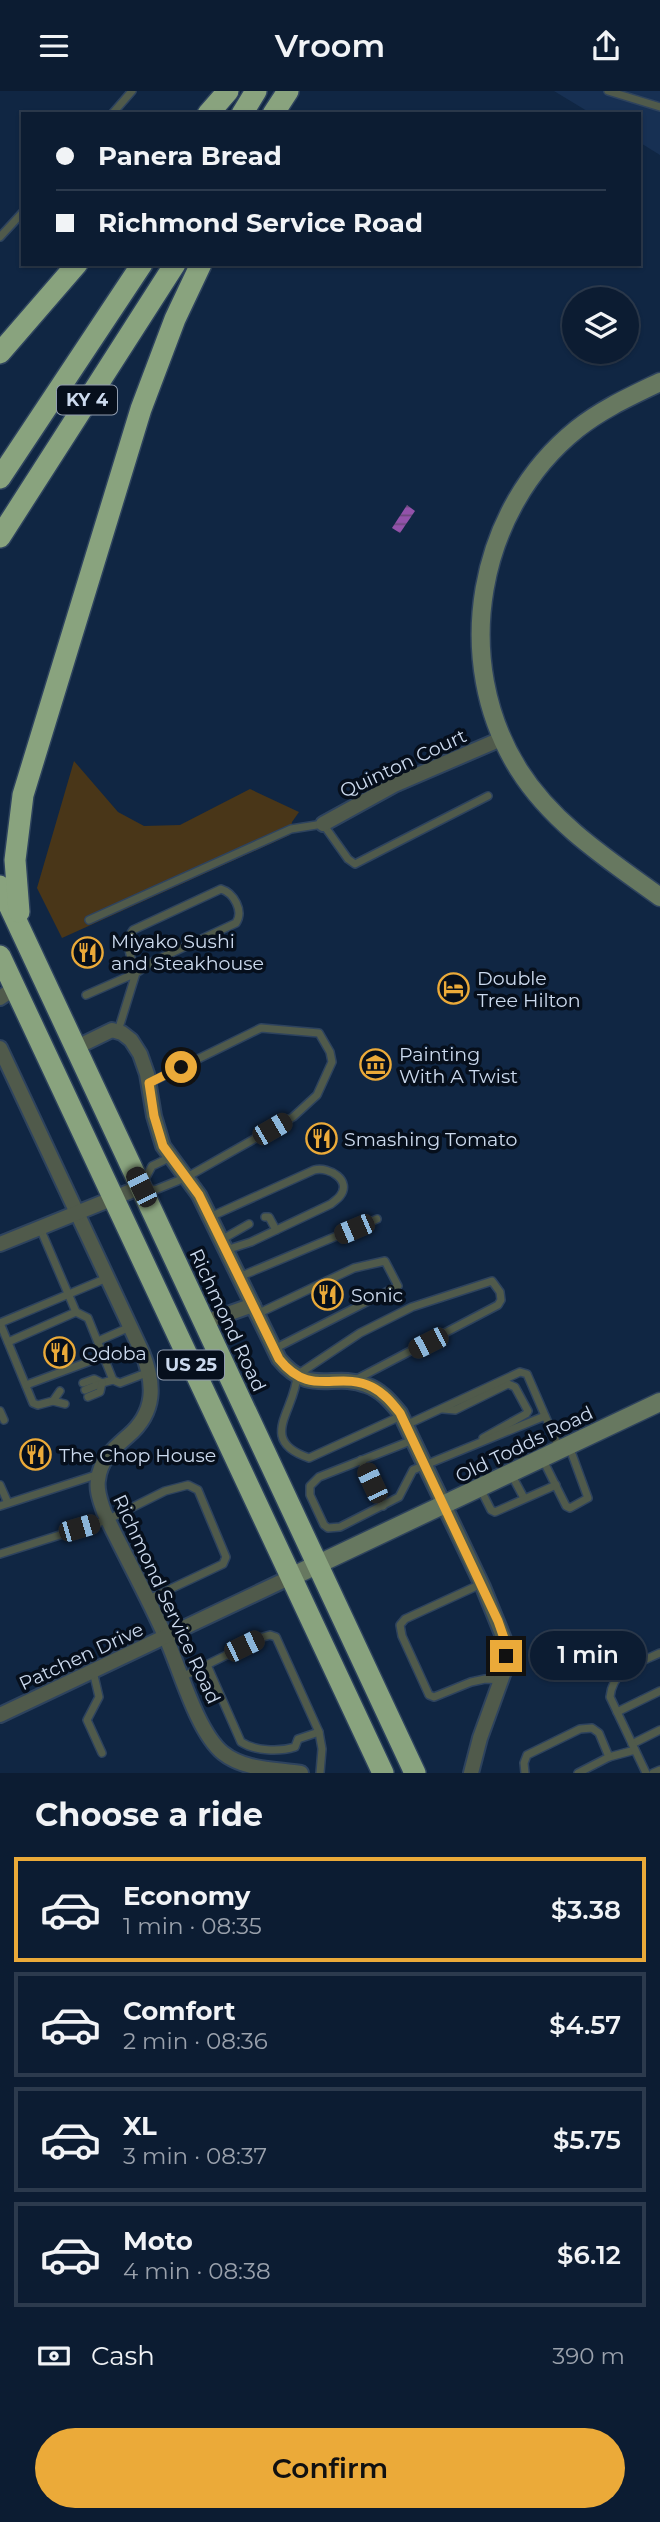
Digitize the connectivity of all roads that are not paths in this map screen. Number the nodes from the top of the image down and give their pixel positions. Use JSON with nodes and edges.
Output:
{"nodes":[{"id":1,"x":132,"y":91,"type":"edge"},
{"id":2,"x":228,"y":91,"type":"edge"},
{"id":3,"x":256,"y":91,"type":"edge"},
{"id":4,"x":288,"y":91,"type":"edge"},
{"id":5,"x":298,"y":91,"type":"edge"},
{"id":6,"x":608,"y":91,"type":"edge"},
{"id":7,"x":660,"y":107,"type":"edge"},
{"id":8,"x":113,"y":112,"type":"edge"},
{"id":9,"x":210,"y":112,"type":"edge"},
{"id":10,"x":243,"y":112,"type":"edge"},
{"id":11,"x":274,"y":112,"type":"edge"},
{"id":12,"x":285,"y":112,"type":"edge"},
{"id":13,"x":21,"y":214,"type":"edge"},
{"id":14,"x":0,"y":237,"type":"edge"},
{"id":15,"x":75,"y":266,"type":"edge"},
{"id":16,"x":141,"y":266,"type":"edge"},
{"id":17,"x":174,"y":266,"type":"edge"},
{"id":18,"x":200,"y":266,"type":"edge"},
{"id":19,"x":0,"y":353,"type":"edge"},
{"id":20,"x":660,"y":382,"type":"edge"},
{"id":21,"x":0,"y":478,"type":"edge"},
{"id":22,"x":0,"y":537,"type":"edge"},
{"id":23,"x":501,"y":739,"type":"junction"},
{"id":24,"x":23,"y":795,"type":"junction"},
{"id":25,"x":488,"y":796,"type":"dead end"},
{"id":26,"x":0,"y":821,"type":"edge"},
{"id":27,"x":323,"y":824,"type":"junction"},
{"id":28,"x":0,"y":886,"type":"edge"},
{"id":29,"x":660,"y":897,"type":"edge"},
{"id":30,"x":89,"y":920,"type":"dead end"},
{"id":31,"x":24,"y":938,"type":"junction"},
{"id":32,"x":0,"y":956,"type":"edge"},
{"id":33,"x":136,"y":974,"type":"junction"},
{"id":34,"x":7,"y":993,"type":"edge"},
{"id":35,"x":86,"y":995,"type":"dead end"},
{"id":36,"x":118,"y":1032,"type":"junction"},
{"id":37,"x":0,"y":1048,"type":"edge"},
{"id":38,"x":75,"y":1048,"type":"junction"},
{"id":39,"x":149,"y":1083,"type":"junction"},
{"id":40,"x":171,"y":1157,"type":"junction"},
{"id":41,"x":187,"y":1177,"type":"junction"},
{"id":42,"x":141,"y":1187,"type":"junction"},
{"id":43,"x":114,"y":1198,"type":"junction"},
{"id":44,"x":76,"y":1213,"type":"junction"},
{"id":45,"x":210,"y":1217,"type":"junction"},
{"id":46,"x":265,"y":1217,"type":"dead end"},
{"id":47,"x":377,"y":1219,"type":"dead end"},
{"id":48,"x":249,"y":1224,"type":"dead end"},
{"id":49,"x":40,"y":1228,"type":"junction"},
{"id":50,"x":276,"y":1230,"type":"junction"},
{"id":51,"x":0,"y":1244,"type":"edge"},
{"id":52,"x":224,"y":1245,"type":"junction"},
{"id":53,"x":239,"y":1277,"type":"junction"},
{"id":54,"x":107,"y":1278,"type":"junction"},
{"id":55,"x":69,"y":1294,"type":"junction"},
{"id":56,"x":255,"y":1310,"type":"junction"},
{"id":57,"x":76,"y":1312,"type":"junction"},
{"id":58,"x":205,"y":1322,"type":"junction"},
{"id":59,"x":0,"y":1323,"type":"edge"},
{"id":60,"x":130,"y":1327,"type":"junction"},
{"id":61,"x":97,"y":1341,"type":"junction"},
{"id":62,"x":8,"y":1342,"type":"junction"},
{"id":63,"x":274,"y":1349,"type":"junction"},
{"id":64,"x":103,"y":1356,"type":"junction"},
{"id":65,"x":149,"y":1372,"type":"junction"},
{"id":66,"x":297,"y":1375,"type":"junction"},
{"id":67,"x":113,"y":1380,"type":"junction"},
{"id":68,"x":351,"y":1382,"type":"junction"},
{"id":69,"x":102,"y":1383,"type":"junction"},
{"id":70,"x":26,"y":1385,"type":"junction"},
{"id":71,"x":52,"y":1401,"type":"junction"},
{"id":72,"x":660,"y":1402,"type":"edge"},
{"id":73,"x":442,"y":1409,"type":"junction"},
{"id":74,"x":0,"y":1412,"type":"edge"},
{"id":75,"x":545,"y":1416,"type":"junction"},
{"id":76,"x":4,"y":1420,"type":"dead end"},
{"id":77,"x":404,"y":1420,"type":"junction"},
{"id":78,"x":413,"y":1439,"type":"junction"},
{"id":79,"x":468,"y":1448,"type":"junction"},
{"id":80,"x":564,"y":1448,"type":"junction"},
{"id":81,"x":542,"y":1458,"type":"junction"},
{"id":82,"x":361,"y":1460,"type":"junction"},
{"id":83,"x":425,"y":1466,"type":"junction"},
{"id":84,"x":99,"y":1473,"type":"junction"},
{"id":85,"x":511,"y":1473,"type":"junction"},
{"id":86,"x":0,"y":1485,"type":"edge"},
{"id":87,"x":556,"y":1485,"type":"junction"},
{"id":88,"x":480,"y":1488,"type":"junction"},
{"id":89,"x":524,"y":1498,"type":"junction"},
{"id":90,"x":4,"y":1504,"type":"edge"},
{"id":91,"x":383,"y":1506,"type":"junction"},
{"id":92,"x":443,"y":1506,"type":"junction"},
{"id":93,"x":107,"y":1520,"type":"junction"},
{"id":94,"x":0,"y":1554,"type":"edge"},
{"id":95,"x":319,"y":1566,"type":"junction"},
{"id":96,"x":291,"y":1577,"type":"junction"},
{"id":97,"x":481,"y":1584,"type":"junction"},
{"id":98,"x":147,"y":1600,"type":"junction"},
{"id":99,"x":166,"y":1637,"type":"junction"},
{"id":100,"x":660,"y":1653,"type":"edge"},
{"id":101,"x":207,"y":1665,"type":"junction"},
{"id":102,"x":93,"y":1671,"type":"junction"},
{"id":103,"x":182,"y":1677,"type":"junction"},
{"id":104,"x":502,"y":1681,"type":"junction"},
{"id":105,"x":660,"y":1691,"type":"edge"},
{"id":106,"x":617,"y":1711,"type":"junction"},
{"id":107,"x":0,"y":1716,"type":"edge"},
{"id":108,"x":660,"y":1730,"type":"edge"},
{"id":109,"x":319,"y":1731,"type":"junction"},
{"id":110,"x":281,"y":1741,"type":"dead end"},
{"id":111,"x":634,"y":1747,"type":"junction"},
{"id":112,"x":275,"y":1748,"type":"junction"},
{"id":113,"x":102,"y":1753,"type":"dead end"},
{"id":114,"x":609,"y":1757,"type":"junction"},
{"id":115,"x":660,"y":1770,"type":"edge"},
{"id":116,"x":300,"y":1773,"type":"edge"},
{"id":117,"x":320,"y":1773,"type":"edge"},
{"id":118,"x":383,"y":1773,"type":"edge"},
{"id":119,"x":415,"y":1773,"type":"edge"},
{"id":120,"x":471,"y":1773,"type":"edge"},
{"id":121,"x":525,"y":1773,"type":"edge"},
{"id":122,"x":578,"y":1773,"type":"edge"},
{"id":123,"x":646,"y":1773,"type":"edge"},
{"id":124,"x":653,"y":1773,"type":"edge"}],
"edges":[{"from":1,"to":8,"type":"lane"},
{"from":2,"to":9,"type":"highway"},
{"from":3,"to":10,"type":"highway"},
{"from":4,"to":11,"type":"highway"},
{"from":5,"to":12,"type":"highway"},
{"from":6,"to":7,"type":"lane"},
{"from":13,"to":14,"type":"lane"},
{"from":15,"to":19,"type":"highway"},
{"from":16,"to":21,"type":"highway","number":"KY 4"},
{"from":17,"to":22,"type":"highway","number":"KY 4"},
{"from":18,"to":24,"type":"highway"},
{"from":20,"to":23,"type":"street"},
{"from":23,"to":27,"type":"street","name":"Quinton Court"},
{"from":23,"to":29,"type":"street"},
{"from":24,"to":26,"type":"highway"},
{"from":24,"to":31,"type":"highway"},
{"from":25,"to":27,"type":"lane"},
{"from":27,"to":30,"type":"lane"},
{"from":28,"to":31,"type":"highway","name":"Richmond Road","number":"US 25"},
{"from":31,"to":38,"type":"highway","name":"Richmond Road","number":"US 25"},
{"from":32,"to":34,"type":"highway","number":"US 25"},
{"from":33,"to":33,"type":"lane"},
{"from":33,"to":35,"type":"lane"},
{"from":33,"to":36,"type":"lane"},
{"from":34,"to":43,"type":"highway","number":"US 25"},
{"from":36,"to":38,"type":"street"},
{"from":36,"to":39,"type":"street"},
{"from":37,"to":44,"type":"street","name":"Richmond Service Road"},
{"from":38,"to":42,"type":"highway","name":"Richmond Road","number":"US 25"},
{"from":39,"to":40,"type":"street"},
{"from":39,"to":41,"type":"lane"},
{"from":40,"to":41,"type":"street"},
{"from":40,"to":42,"type":"lane"},
{"from":41,"to":42,"type":"lane"},
{"from":41,"to":45,"type":"street"},
{"from":42,"to":43,"type":"street"},
{"from":42,"to":58,"type":"highway","name":"Richmond Road","number":"US 25"},
{"from":43,"to":44,"type":"street"},
{"from":43,"to":96,"type":"highway","number":"US 25"},
{"from":44,"to":49,"type":"street"},
{"from":44,"to":54,"type":"street","name":"Richmond Service Road"},
{"from":45,"to":50,"type":"lane"},
{"from":45,"to":52,"type":"street"},
{"from":46,"to":50,"type":"lane"},
{"from":47,"to":53,"type":"lane"},
{"from":48,"to":52,"type":"lane"},
{"from":49,"to":51,"type":"street"},
{"from":49,"to":55,"type":"lane"},
{"from":50,"to":52,"type":"lane"},
{"from":52,"to":53,"type":"street"},
{"from":53,"to":56,"type":"street"},
{"from":54,"to":55,"type":"lane"},
{"from":54,"to":60,"type":"street","name":"Richmond Service Road"},
{"from":55,"to":57,"type":"lane"},
{"from":55,"to":59,"type":"lane"},
{"from":56,"to":58,"type":"street"},
{"from":56,"to":63,"type":"street"},
{"from":56,"to":63,"type":"lane"},
{"from":57,"to":61,"type":"lane"},
{"from":57,"to":62,"type":"lane"},
{"from":58,"to":95,"type":"highway","name":"Richmond Road","number":"US 25"},
{"from":59,"to":62,"type":"lane"},
{"from":60,"to":61,"type":"lane"},
{"from":60,"to":65,"type":"street","name":"Richmond Service Road"},
{"from":61,"to":64,"type":"lane"},
{"from":62,"to":70,"type":"lane"},
{"from":63,"to":66,"type":"street"},
{"from":64,"to":67,"type":"lane"},
{"from":64,"to":70,"type":"lane"},
{"from":65,"to":67,"type":"lane"},
{"from":65,"to":84,"type":"street","name":"Richmond Service Road"},
{"from":66,"to":68,"type":"street"},
{"from":66,"to":68,"type":"lane"},
{"from":66,"to":77,"type":"lane"},
{"from":67,"to":69,"type":"lane"},
{"from":68,"to":77,"type":"street"},
{"from":69,"to":69,"type":"lane"},
{"from":70,"to":71,"type":"lane"},
{"from":71,"to":71,"type":"lane"},
{"from":72,"to":80,"type":"street","name":"Old Todds Road"},
{"from":73,"to":75,"type":"lane"},
{"from":73,"to":77,"type":"lane"},
{"from":73,"to":79,"type":"lane"},
{"from":74,"to":76,"type":"lane"},
{"from":75,"to":79,"type":"lane"},
{"from":75,"to":80,"type":"lane"},
{"from":77,"to":78,"type":"street"},
{"from":78,"to":82,"type":"lane"},
{"from":78,"to":83,"type":"street"},
{"from":79,"to":83,"type":"lane"},
{"from":80,"to":81,"type":"street","name":"Old Todds Road"},
{"from":80,"to":87,"type":"lane"},
{"from":81,"to":85,"type":"street","name":"Old Todds Road"},
{"from":81,"to":87,"type":"lane"},
{"from":82,"to":91,"type":"lane"},
{"from":82,"to":91,"type":"lane"},
{"from":83,"to":91,"type":"lane"},
{"from":83,"to":92,"type":"street"},
{"from":84,"to":90,"type":"lane"},
{"from":84,"to":93,"type":"street","name":"Richmond Service Road"},
{"from":85,"to":88,"type":"street","name":"Old Todds Road"},
{"from":85,"to":89,"type":"lane"},
{"from":86,"to":90,"type":"lane"},
{"from":87,"to":89,"type":"lane"},
{"from":88,"to":89,"type":"lane"},
{"from":88,"to":92,"type":"street","name":"Old Todds Road"},
{"from":92,"to":95,"type":"street","name":"Old Todds Road"},
{"from":92,"to":97,"type":"street"},
{"from":93,"to":94,"type":"lane"},
{"from":93,"to":98,"type":"street","name":"Richmond Service Road"},
{"from":93,"to":98,"type":"lane"},
{"from":95,"to":96,"type":"street","name":"Old Todds Road"},
{"from":95,"to":119,"type":"highway","name":"Richmond Road","number":"US 25"},
{"from":96,"to":99,"type":"street","name":"Patchen Drive"},
{"from":96,"to":118,"type":"highway","number":"US 25"},
{"from":97,"to":104,"type":"street"},
{"from":97,"to":104,"type":"lane"},
{"from":98,"to":99,"type":"street","name":"Richmond Service Road"},
{"from":99,"to":102,"type":"street","name":"Patchen Drive"},
{"from":99,"to":103,"type":"street","name":"Richmond Service Road"},
{"from":100,"to":106,"type":"lane"},
{"from":101,"to":103,"type":"lane"},
{"from":101,"to":109,"type":"lane"},
{"from":101,"to":112,"type":"lane"},
{"from":102,"to":107,"type":"street","name":"Patchen Drive"},
{"from":102,"to":113,"type":"lane"},
{"from":103,"to":116,"type":"street","name":"Richmond Service Road"},
{"from":104,"to":120,"type":"street"},
{"from":105,"to":106,"type":"lane"},
{"from":106,"to":111,"type":"lane"},
{"from":108,"to":111,"type":"lane"},
{"from":109,"to":112,"type":"lane"},
{"from":109,"to":117,"type":"lane"},
{"from":110,"to":112,"type":"lane"},
{"from":111,"to":114,"type":"lane"},
{"from":111,"to":123,"type":"lane"},
{"from":114,"to":121,"type":"lane"},
{"from":114,"to":122,"type":"lane"},
{"from":115,"to":124,"type":"lane"}]}
